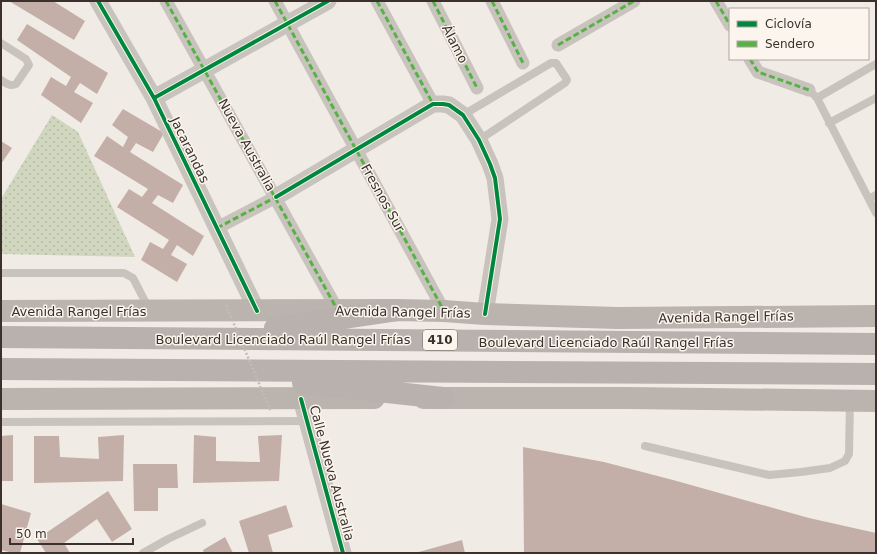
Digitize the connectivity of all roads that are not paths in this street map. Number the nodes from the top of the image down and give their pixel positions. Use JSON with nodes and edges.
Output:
{"nodes":[{"id":1,"x":98,"y":1,"type":"edge"},
{"id":2,"x":166,"y":1,"type":"edge"},
{"id":3,"x":275,"y":1,"type":"edge"},
{"id":4,"x":328,"y":1,"type":"edge"},
{"id":5,"x":376,"y":1,"type":"edge"},
{"id":6,"x":433,"y":1,"type":"edge"},
{"id":7,"x":492,"y":1,"type":"edge"},
{"id":8,"x":634,"y":1,"type":"edge"},
{"id":9,"x":719,"y":2,"type":"edge"},
{"id":10,"x":729,"y":23,"type":"edge"},
{"id":11,"x":288,"y":24,"type":"junction"},
{"id":12,"x":1,"y":43,"type":"edge"},
{"id":13,"x":558,"y":45,"type":"dead end"},
{"id":14,"x":751,"y":60,"type":"edge"},
{"id":15,"x":523,"y":63,"type":"dead end"},
{"id":16,"x":876,"y":64,"type":"edge"},
{"id":17,"x":205,"y":70,"type":"junction"},
{"id":18,"x":1,"y":80,"type":"edge"},
{"id":19,"x":477,"y":88,"type":"dead end"},
{"id":20,"x":813,"y":94,"type":"junction"},
{"id":21,"x":154,"y":98,"type":"junction"},
{"id":22,"x":876,"y":98,"type":"edge"},
{"id":23,"x":433,"y":104,"type":"junction"},
{"id":24,"x":463,"y":115,"type":"junction"},
{"id":25,"x":829,"y":123,"type":"junction"},
{"id":26,"x":479,"y":140,"type":"junction"},
{"id":27,"x":356,"y":150,"type":"junction"},
{"id":28,"x":276,"y":197,"type":"junction"},
{"id":29,"x":872,"y":197,"type":"edge"},
{"id":30,"x":876,"y":213,"type":"edge"},
{"id":31,"x":217,"y":228,"type":"junction"},
{"id":32,"x":1,"y":273,"type":"edge"},
{"id":33,"x":397,"y":310,"type":"junction"},
{"id":34,"x":1,"y":311,"type":"edge"},
{"id":35,"x":257,"y":311,"type":"junction"},
{"id":36,"x":338,"y":311,"type":"junction"},
{"id":37,"x":444,"y":311,"type":"junction"},
{"id":38,"x":150,"y":312,"type":"junction"},
{"id":39,"x":485,"y":314,"type":"junction"},
{"id":40,"x":876,"y":316,"type":"edge"},
{"id":41,"x":3,"y":337,"type":"edge"},
{"id":42,"x":203,"y":338,"type":"junction"},
{"id":43,"x":876,"y":344,"type":"edge"},
{"id":44,"x":5,"y":369,"type":"edge"},
{"id":45,"x":186,"y":370,"type":"junction"},
{"id":46,"x":876,"y":374,"type":"edge"},
{"id":47,"x":444,"y":398,"type":"junction"},
{"id":48,"x":1,"y":399,"type":"edge"},
{"id":49,"x":301,"y":399,"type":"junction"},
{"id":50,"x":850,"y":400,"type":"junction"},
{"id":51,"x":876,"y":401,"type":"edge"},
{"id":52,"x":307,"y":421,"type":"junction"},
{"id":53,"x":1,"y":422,"type":"edge"},
{"id":54,"x":645,"y":446,"type":"dead end"},
{"id":55,"x":202,"y":522,"type":"dead end"},
{"id":56,"x":143,"y":553,"type":"edge"},
{"id":57,"x":343,"y":553,"type":"edge"}],
"edges":[{"from":1,"to":21,"type":"street","name":"Jacarandas"},
{"from":2,"to":17,"type":"street","name":"Nueva Australia"},
{"from":3,"to":11,"type":"street","name":"Fresnos Sur"},
{"from":4,"to":11,"type":"street"},
{"from":5,"to":23,"type":"street"},
{"from":6,"to":19,"type":"street","name":"Álamo"},
{"from":7,"to":15,"type":"street"},
{"from":8,"to":13,"type":"street"},
{"from":9,"to":10,"type":"street"},
{"from":11,"to":17,"type":"street"},
{"from":11,"to":27,"type":"street","name":"Fresnos Sur"},
{"from":12,"to":18,"type":"lane"},
{"from":14,"to":20,"type":"street"},
{"from":16,"to":20,"type":"lane"},
{"from":17,"to":21,"type":"street"},
{"from":17,"to":28,"type":"street","name":"Nueva Australia"},
{"from":20,"to":25,"type":"lane"},
{"from":21,"to":31,"type":"street","name":"Jacarandas"},
{"from":22,"to":25,"type":"lane"},
{"from":23,"to":24,"type":"street"},
{"from":23,"to":27,"type":"street"},
{"from":24,"to":26,"type":"street"},
{"from":24,"to":26,"type":"lane"},
{"from":25,"to":29,"type":"lane"},
{"from":26,"to":39,"type":"street"},
{"from":27,"to":28,"type":"street"},
{"from":27,"to":37,"type":"street","name":"Fresnos Sur"},
{"from":28,"to":31,"type":"street"},
{"from":28,"to":36,"type":"street","name":"Nueva Australia"},
{"from":29,"to":30,"type":"lane"},
{"from":31,"to":35,"type":"street","name":"Jacarandas"},
{"from":32,"to":38,"type":"lane"},
{"from":33,"to":36,"type":"main road","name":"Avenida Rangel Frías"},
{"from":33,"to":37,"type":"main road","name":"Avenida Rangel Frías"},
{"from":33,"to":42,"type":"main road"},
{"from":34,"to":38,"type":"main road","name":"Avenida Rangel Frías"},
{"from":35,"to":36,"type":"main road","name":"Avenida Rangel Frías"},
{"from":35,"to":38,"type":"main road","name":"Avenida Rangel Frías"},
{"from":37,"to":39,"type":"main road","name":"Avenida Rangel Frías"},
{"from":39,"to":40,"type":"main road","name":"Avenida Rangel Frías"},
{"from":41,"to":42,"type":"main road","name":"Boulevard Licenciado Raúl Rangel Frías","number":"410"},
{"from":42,"to":43,"type":"main road","name":"Boulevard Licenciado Raúl Rangel Frías","number":"410"},
{"from":44,"to":45,"type":"main road"},
{"from":45,"to":46,"type":"main road"},
{"from":45,"to":47,"type":"main road"},
{"from":47,"to":49,"type":"main road"},
{"from":47,"to":50,"type":"main road"},
{"from":48,"to":49,"type":"main road"},
{"from":49,"to":52,"type":"street","name":"Calle Nueva Australia"},
{"from":50,"to":51,"type":"main road"},
{"from":50,"to":54,"type":"lane"},
{"from":52,"to":53,"type":"lane"},
{"from":52,"to":57,"type":"street","name":"Calle Nueva Australia"},
{"from":55,"to":56,"type":"lane"}]}
